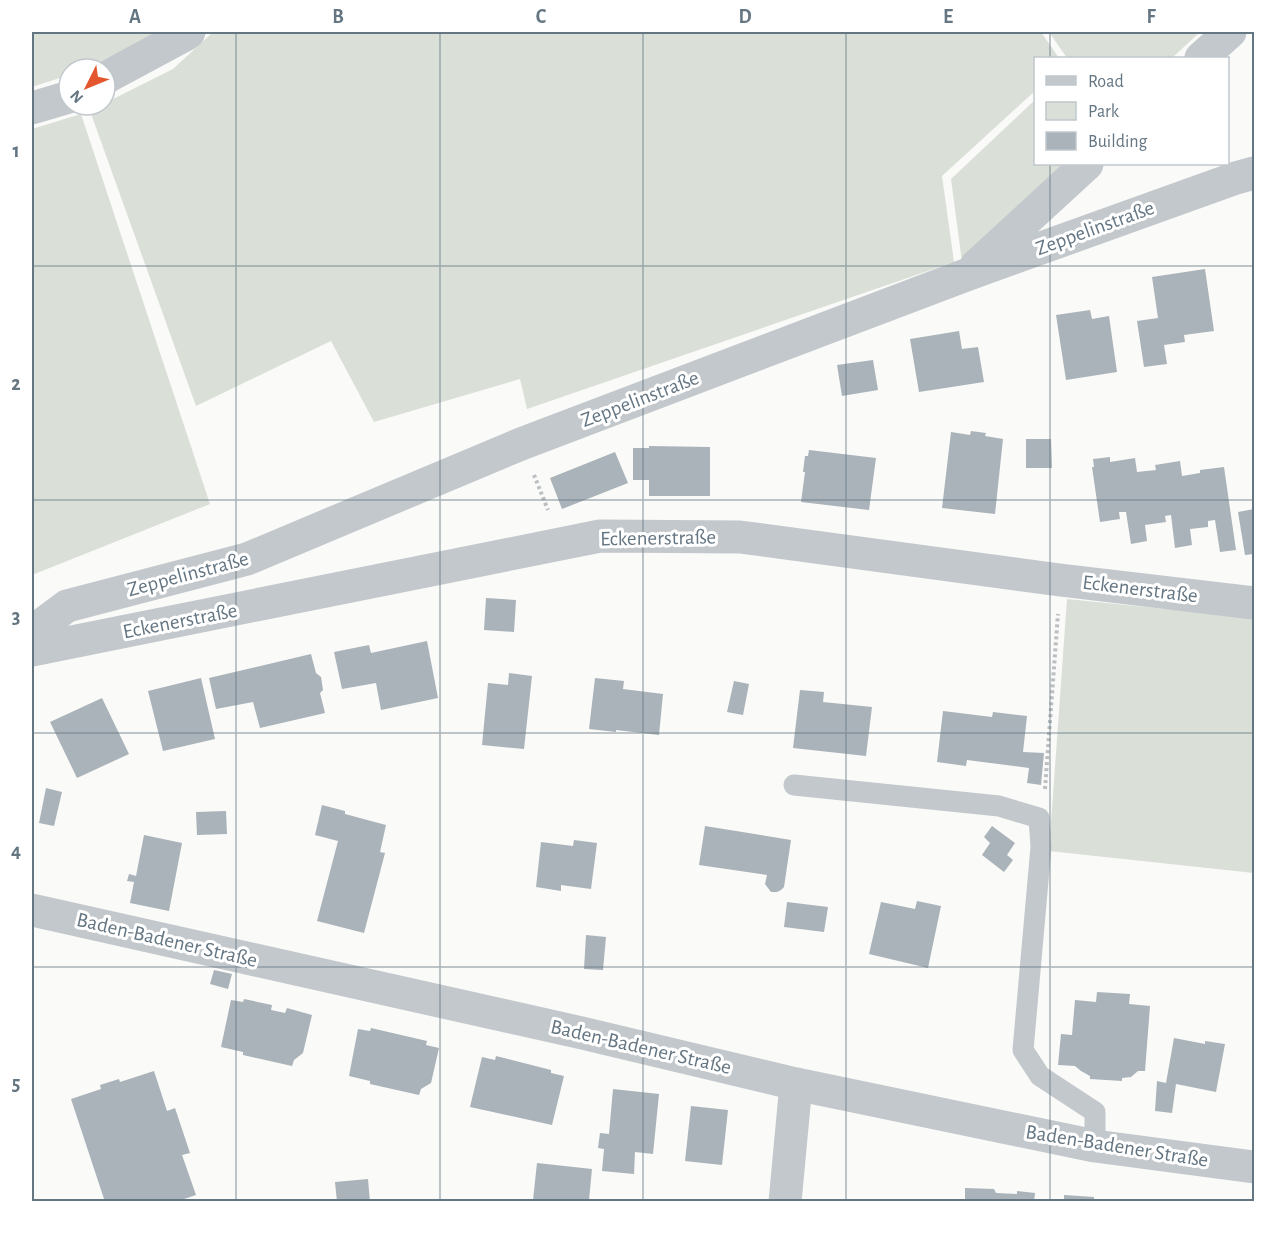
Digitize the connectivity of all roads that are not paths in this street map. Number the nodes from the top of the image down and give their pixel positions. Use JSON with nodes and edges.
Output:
{"nodes":[{"id":1,"x":189,"y":32,"type":"edge"},
{"id":2,"x":1230,"y":32,"type":"edge"},
{"id":3,"x":1202,"y":57,"type":"edge"},
{"id":4,"x":117,"y":72,"type":"edge"},
{"id":5,"x":57,"y":101,"type":"edge"},
{"id":6,"x":32,"y":108,"type":"edge"},
{"id":7,"x":1086,"y":165,"type":"edge"},
{"id":8,"x":1254,"y":173,"type":"edge"},
{"id":9,"x":966,"y":275,"type":"junction"},
{"id":10,"x":1254,"y":603,"type":"edge"},
{"id":11,"x":32,"y":632,"type":"edge"},
{"id":12,"x":32,"y":650,"type":"edge"},
{"id":13,"x":794,"y":784,"type":"dead end"},
{"id":14,"x":32,"y":910,"type":"edge"},
{"id":15,"x":796,"y":1084,"type":"junction"},
{"id":16,"x":1095,"y":1146,"type":"junction"},
{"id":17,"x":1254,"y":1167,"type":"edge"},
{"id":18,"x":785,"y":1202,"type":"edge"}],
"edges":[{"from":1,"to":4,"type":"street"},
{"from":2,"to":3,"type":"street"},
{"from":5,"to":6,"type":"street"},
{"from":7,"to":9,"type":"street"},
{"from":8,"to":9,"type":"street","name":"Zeppelinstraße"},
{"from":9,"to":11,"type":"street","name":"Zeppelinstraße"},
{"from":10,"to":12,"type":"street","name":"Eckenerstraße"},
{"from":13,"to":16,"type":"lane"},
{"from":14,"to":15,"type":"street","name":"Baden-Badener Straße"},
{"from":15,"to":16,"type":"street","name":"Baden-Badener Straße"},
{"from":15,"to":18,"type":"street"},
{"from":16,"to":17,"type":"street","name":"Baden-Badener Straße"}]}
